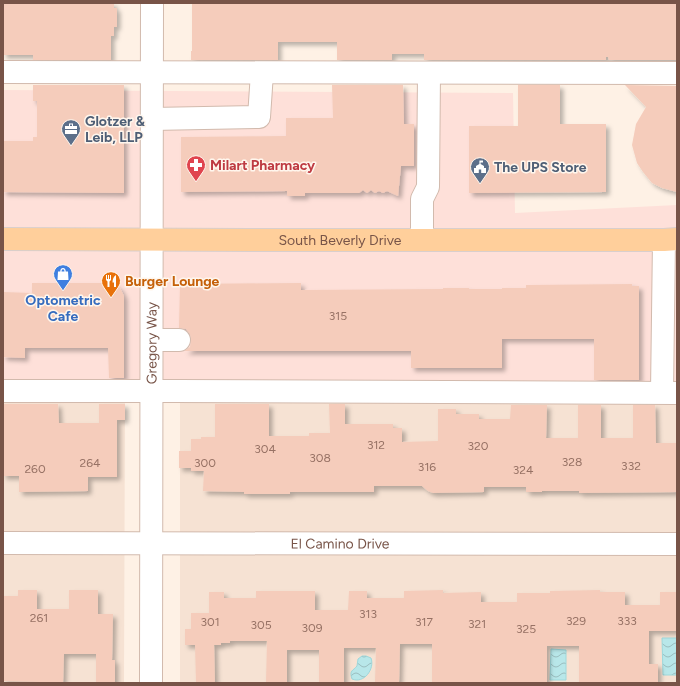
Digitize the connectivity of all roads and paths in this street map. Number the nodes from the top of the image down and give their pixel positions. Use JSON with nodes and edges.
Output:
{"nodes":[{"id":1,"x":152,"y":3,"type":"edge"},
{"id":2,"x":3,"y":72,"type":"edge"},
{"id":3,"x":152,"y":73,"type":"junction"},
{"id":4,"x":262,"y":73,"type":"junction"},
{"id":5,"x":429,"y":73,"type":"junction"},
{"id":6,"x":677,"y":73,"type":"edge"},
{"id":7,"x":152,"y":119,"type":"junction"},
{"id":8,"x":3,"y":239,"type":"edge"},
{"id":9,"x":671,"y":239,"type":"edge"},
{"id":10,"x":152,"y":240,"type":"junction"},
{"id":11,"x":422,"y":240,"type":"junction"},
{"id":12,"x":152,"y":340,"type":"junction"},
{"id":13,"x":179,"y":340,"type":"dead end"},
{"id":14,"x":3,"y":391,"type":"edge"},
{"id":15,"x":152,"y":391,"type":"junction"},
{"id":16,"x":670,"y":392,"type":"edge"},
{"id":17,"x":3,"y":543,"type":"edge"},
{"id":18,"x":152,"y":543,"type":"junction"},
{"id":19,"x":677,"y":544,"type":"edge"},
{"id":20,"x":151,"y":683,"type":"edge"}],
"edges":[{"from":1,"to":3,"type":"street","name":"Gregory Way"},
{"from":2,"to":3,"type":"street"},
{"from":3,"to":4,"type":"street"},
{"from":3,"to":7,"type":"street","name":"Gregory Way"},
{"from":4,"to":5,"type":"street"},
{"from":4,"to":7,"type":"street"},
{"from":5,"to":6,"type":"street"},
{"from":5,"to":11,"type":"street"},
{"from":7,"to":10,"type":"street","name":"Gregory Way"},
{"from":8,"to":10,"type":"main road","name":"South Beverly Drive"},
{"from":9,"to":11,"type":"main road","name":"South Beverly Drive"},
{"from":9,"to":16,"type":"street"},
{"from":10,"to":11,"type":"main road","name":"South Beverly Drive"},
{"from":10,"to":12,"type":"street","name":"Gregory Way"},
{"from":12,"to":13,"type":"street"},
{"from":12,"to":15,"type":"street","name":"Gregory Way"},
{"from":14,"to":15,"type":"street"},
{"from":15,"to":16,"type":"street"},
{"from":15,"to":18,"type":"street","name":"Gregory Way"},
{"from":17,"to":18,"type":"street","name":"El Camino Drive"},
{"from":18,"to":19,"type":"street","name":"El Camino Drive"},
{"from":18,"to":20,"type":"street","name":"Gregory Way"}]}
